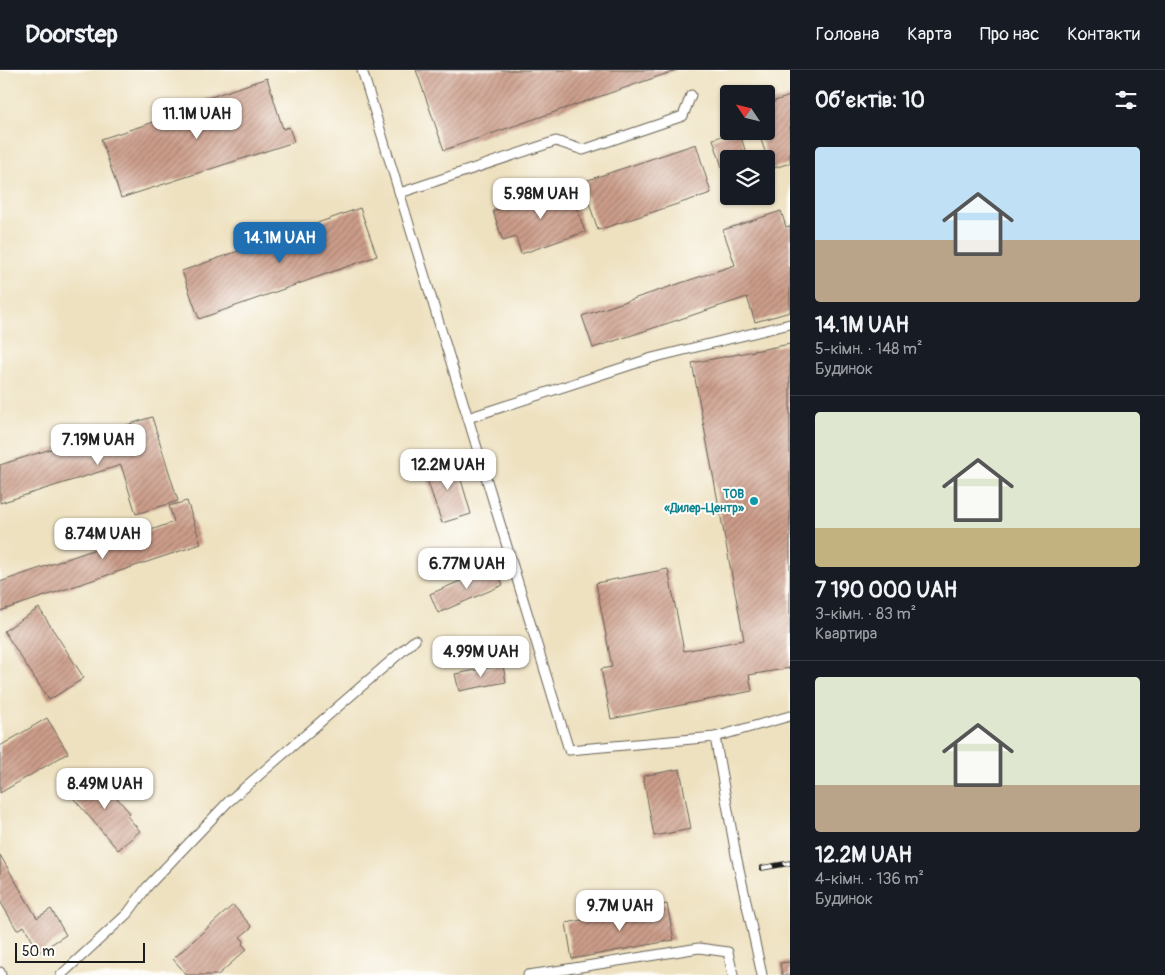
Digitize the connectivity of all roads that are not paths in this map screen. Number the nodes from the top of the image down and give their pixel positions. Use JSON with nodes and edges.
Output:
{"nodes":[{"id":1,"x":362,"y":70,"type":"edge"},
{"id":2,"x":691,"y":95,"type":"dead end"},
{"id":3,"x":400,"y":193,"type":"junction"},
{"id":4,"x":790,"y":324,"type":"edge"},
{"id":5,"x":468,"y":418,"type":"junction"},
{"id":6,"x":415,"y":640,"type":"dead end"},
{"id":7,"x":790,"y":716,"type":"edge"},
{"id":8,"x":715,"y":737,"type":"junction"},
{"id":9,"x":549,"y":974,"type":"edge"},
{"id":10,"x":61,"y":975,"type":"edge"},
{"id":11,"x":528,"y":975,"type":"edge"},
{"id":12,"x":732,"y":975,"type":"edge"},
{"id":13,"x":762,"y":975,"type":"edge"}],
"edges":[{"from":1,"to":3,"type":"lane"},
{"from":2,"to":3,"type":"lane"},
{"from":3,"to":5,"type":"lane"},
{"from":4,"to":5,"type":"lane"},
{"from":5,"to":8,"type":"lane"},
{"from":6,"to":10,"type":"lane"},
{"from":7,"to":8,"type":"lane"},
{"from":8,"to":13,"type":"lane"},
{"from":9,"to":11,"type":"lane"},
{"from":9,"to":12,"type":"lane"}]}
